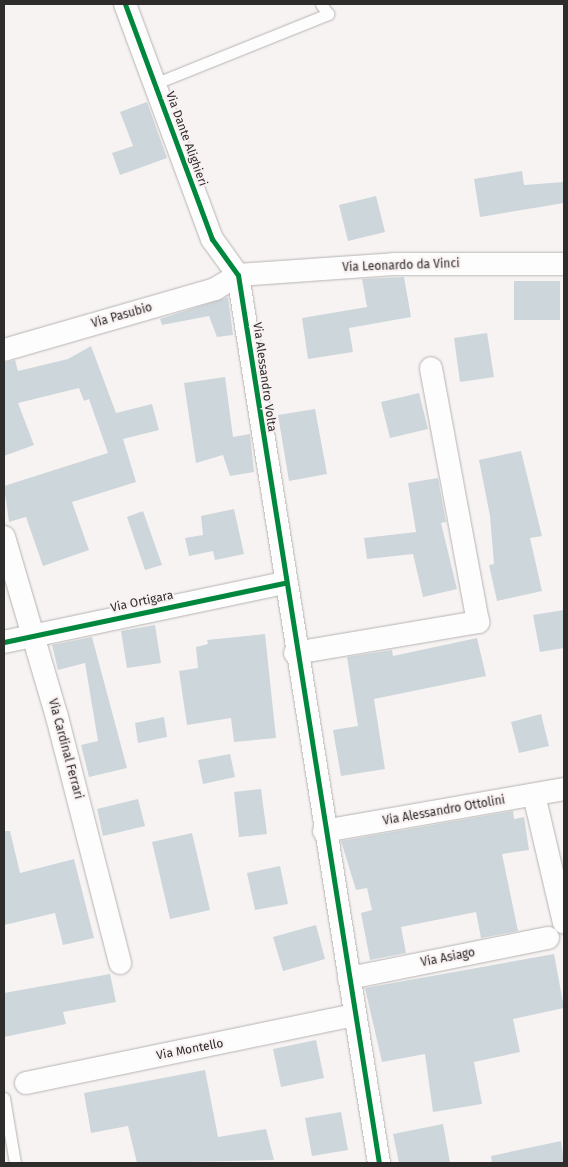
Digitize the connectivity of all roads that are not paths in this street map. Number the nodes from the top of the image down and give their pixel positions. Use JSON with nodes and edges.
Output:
{"nodes":[{"id":1,"x":125,"y":4,"type":"edge"},
{"id":2,"x":321,"y":4,"type":"edge"},
{"id":3,"x":154,"y":84,"type":"junction"},
{"id":4,"x":564,"y":264,"type":"edge"},
{"id":5,"x":238,"y":276,"type":"junction"},
{"id":6,"x":4,"y":350,"type":"edge"},
{"id":7,"x":431,"y":368,"type":"dead end"},
{"id":8,"x":4,"y":537,"type":"edge"},
{"id":9,"x":284,"y":583,"type":"junction"},
{"id":10,"x":34,"y":634,"type":"junction"},
{"id":11,"x":4,"y":642,"type":"edge"},
{"id":12,"x":295,"y":653,"type":"junction"},
{"id":13,"x":564,"y":789,"type":"edge"},
{"id":14,"x":534,"y":796,"type":"junction"},
{"id":15,"x":324,"y":832,"type":"junction"},
{"id":16,"x":564,"y":923,"type":"edge"},
{"id":17,"x":548,"y":938,"type":"dead end"},
{"id":18,"x":120,"y":963,"type":"dead end"},
{"id":19,"x":349,"y":978,"type":"junction"},
{"id":20,"x":353,"y":1015,"type":"junction"},
{"id":21,"x":26,"y":1083,"type":"dead end"},
{"id":22,"x":4,"y":1098,"type":"edge"},
{"id":23,"x":15,"y":1163,"type":"edge"},
{"id":24,"x":379,"y":1163,"type":"edge"}],
"edges":[{"from":1,"to":3,"type":"street","name":"Via Dante Alighieri"},
{"from":2,"to":3,"type":"lane"},
{"from":3,"to":5,"type":"street","name":"Via Dante Alighieri"},
{"from":4,"to":5,"type":"street","name":"Via Leonardo da Vinci"},
{"from":5,"to":6,"type":"street","name":"Via Pasubio"},
{"from":5,"to":9,"type":"street","name":"Via Alessandro Volta"},
{"from":7,"to":12,"type":"street"},
{"from":8,"to":10,"type":"street","name":"Via Cardinal Ferrari"},
{"from":9,"to":10,"type":"street","name":"Via Ortigara"},
{"from":9,"to":12,"type":"street","name":"Via Alessandro Volta"},
{"from":10,"to":11,"type":"street","name":"Via Ortigara"},
{"from":10,"to":18,"type":"street","name":"Via Cardinal Ferrari"},
{"from":12,"to":15,"type":"street","name":"Via Alessandro Volta"},
{"from":13,"to":14,"type":"street","name":"Via Alessandro Ottolini"},
{"from":14,"to":15,"type":"street","name":"Via Alessandro Ottolini"},
{"from":14,"to":16,"type":"street"},
{"from":15,"to":19,"type":"street","name":"Via Alessandro Volta"},
{"from":17,"to":19,"type":"street","name":"Via Asiago"},
{"from":19,"to":20,"type":"street","name":"Via Alessandro Volta"},
{"from":20,"to":21,"type":"street","name":"Via Montello"},
{"from":20,"to":24,"type":"street","name":"Via Alessandro Volta"},
{"from":22,"to":23,"type":"lane"}]}
